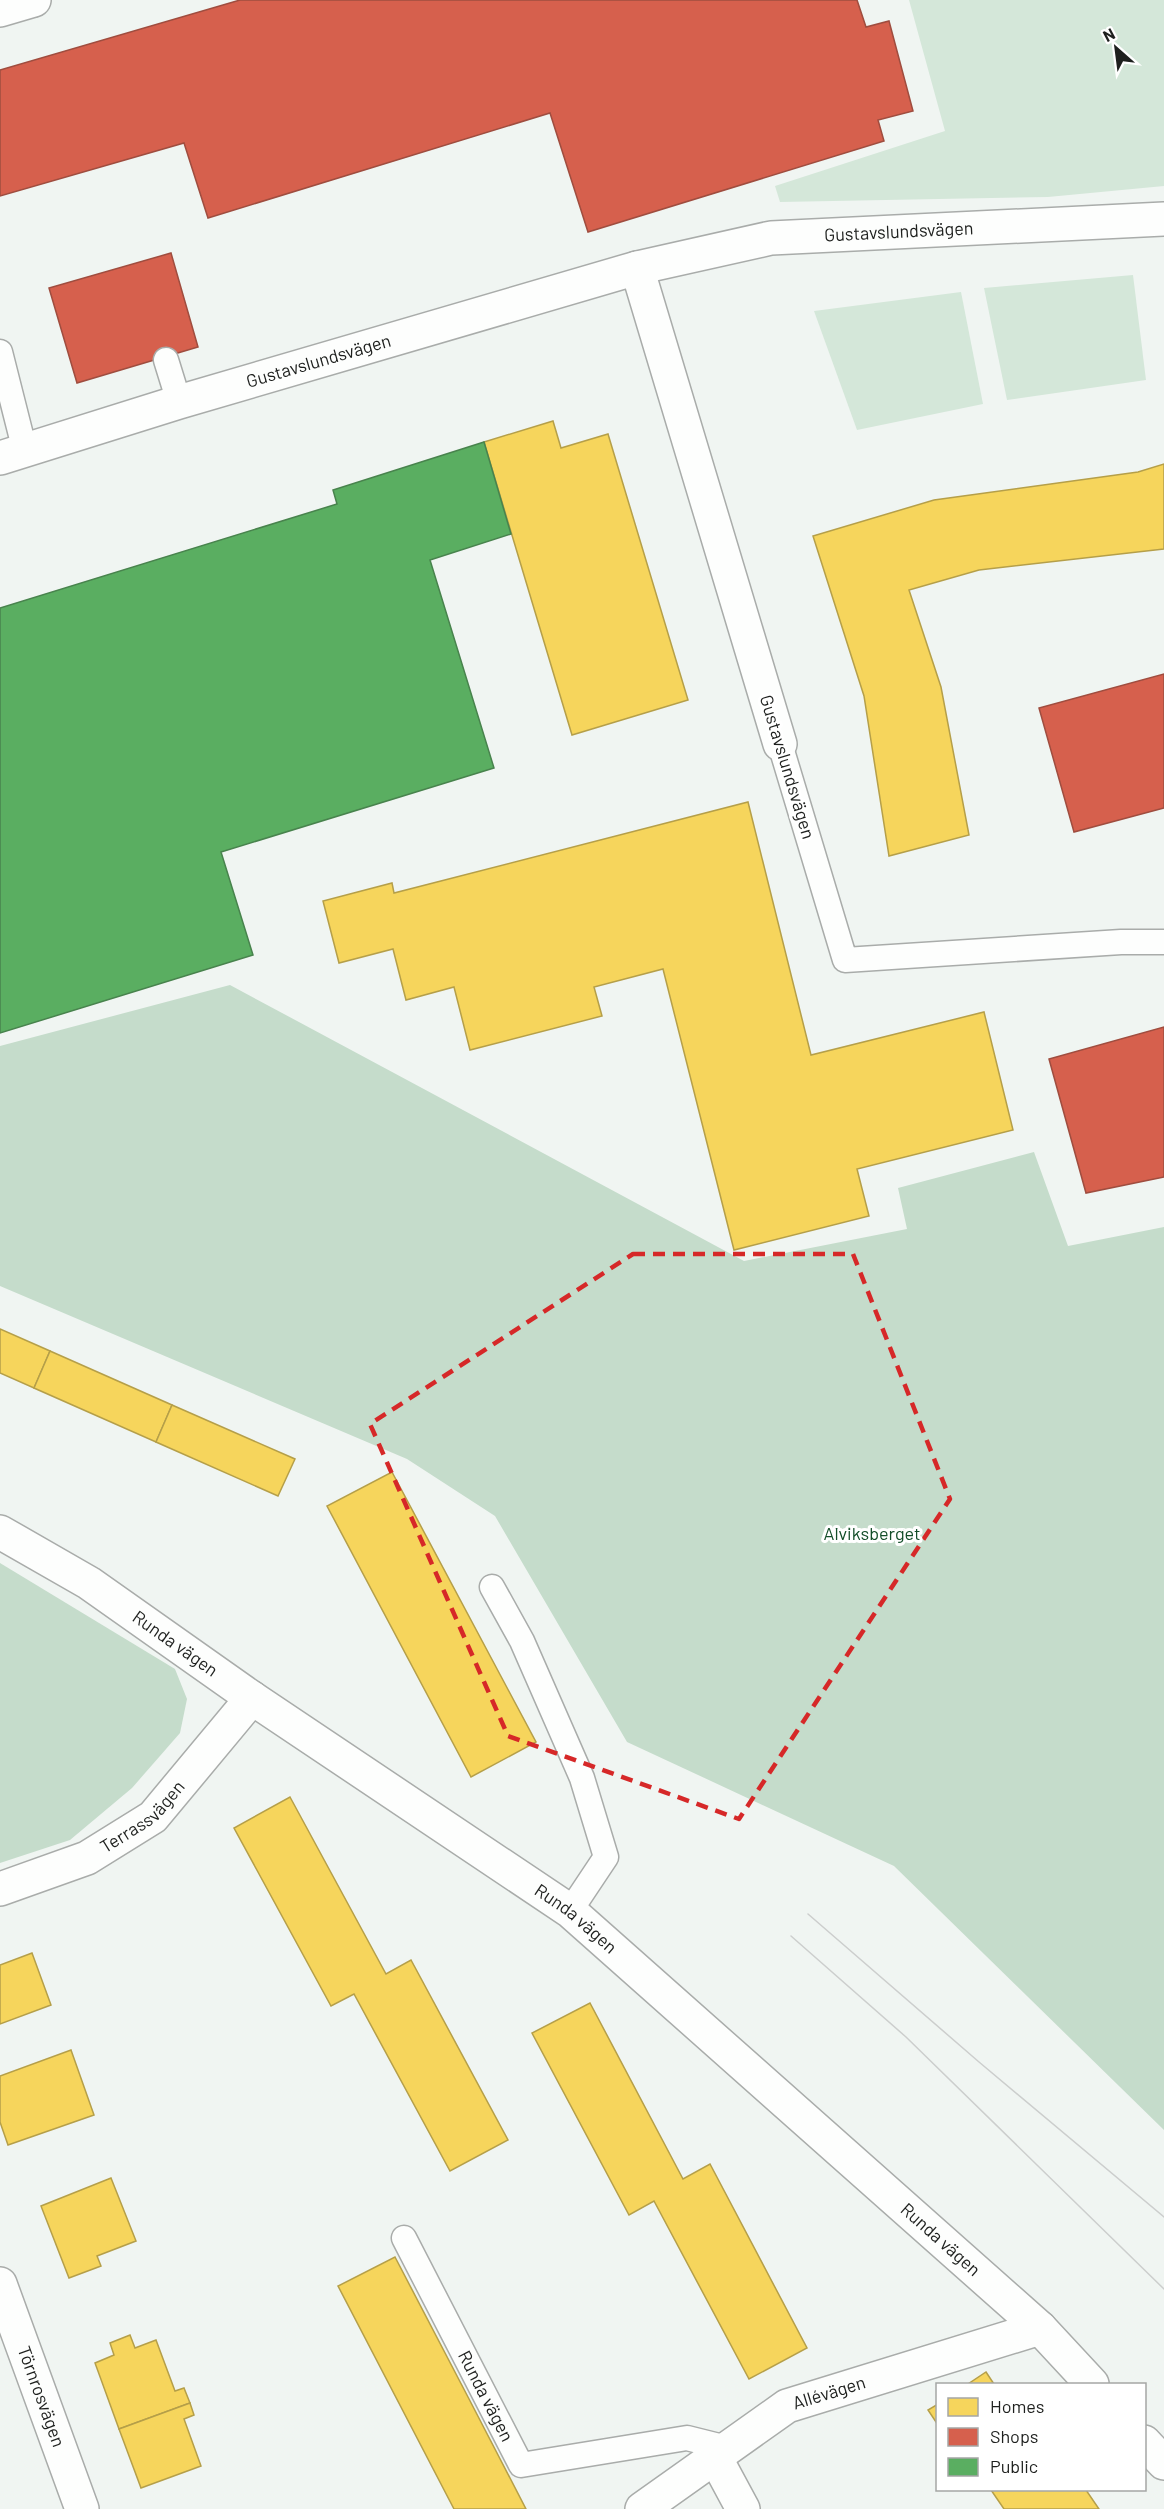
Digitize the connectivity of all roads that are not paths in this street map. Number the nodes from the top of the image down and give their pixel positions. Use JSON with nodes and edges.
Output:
{"nodes":[{"id":1,"x":34,"y":0,"type":"edge"},
{"id":2,"x":0,"y":10,"type":"edge"},
{"id":3,"x":1164,"y":219,"type":"edge"},
{"id":4,"x":637,"y":268,"type":"junction"},
{"id":5,"x":0,"y":352,"type":"edge"},
{"id":6,"x":166,"y":360,"type":"dead end"},
{"id":7,"x":4,"y":377,"type":"edge"},
{"id":8,"x":178,"y":402,"type":"junction"},
{"id":9,"x":13,"y":454,"type":"edge"},
{"id":10,"x":780,"y":744,"type":"joint"},
{"id":11,"x":1164,"y":942,"type":"edge"},
{"id":12,"x":0,"y":1532,"type":"edge"},
{"id":13,"x":492,"y":1587,"type":"dead end"},
{"id":14,"x":252,"y":1698,"type":"junction"},
{"id":15,"x":0,"y":1889,"type":"edge"},
{"id":16,"x":570,"y":1911,"type":"junction"},
{"id":17,"x":404,"y":2238,"type":"dead end"},
{"id":18,"x":0,"y":2284,"type":"edge"},
{"id":19,"x":1040,"y":2328,"type":"junction"},
{"id":20,"x":1090,"y":2383,"type":"edge"},
{"id":21,"x":1146,"y":2444,"type":"edge"},
{"id":22,"x":721,"y":2453,"type":"junction"},
{"id":23,"x":1164,"y":2463,"type":"edge"},
{"id":24,"x":82,"y":2509,"type":"edge"},
{"id":25,"x":642,"y":2509,"type":"edge"},
{"id":26,"x":743,"y":2509,"type":"edge"}],
"edges":[{"from":1,"to":2,"type":"street"},
{"from":3,"to":4,"type":"street","name":"Gustavslundsvägen"},
{"from":4,"to":8,"type":"street","name":"Gustavslundsvägen"},
{"from":4,"to":10,"type":"street","name":"Gustavslundsvägen"},
{"from":5,"to":7,"type":"lane"},
{"from":6,"to":8,"type":"lane"},
{"from":7,"to":9,"type":"lane"},
{"from":8,"to":9,"type":"street","name":"Gustavslundsvägen"},
{"from":10,"to":11,"type":"lane","name":"Gustavslundsvägen"},
{"from":12,"to":14,"type":"street","name":"Runda vägen"},
{"from":13,"to":16,"type":"lane"},
{"from":14,"to":15,"type":"street","name":"Terrassvägen"},
{"from":14,"to":16,"type":"street","name":"Runda vägen"},
{"from":16,"to":19,"type":"street","name":"Runda vägen"},
{"from":17,"to":22,"type":"lane","name":"Runda vägen"},
{"from":18,"to":24,"type":"street","name":"Törnrosvägen"},
{"from":19,"to":20,"type":"street","name":"Runda vägen"},
{"from":19,"to":22,"type":"street","name":"Allévägen"},
{"from":21,"to":23,"type":"street"},
{"from":22,"to":25,"type":"street","name":"Allévägen"},
{"from":22,"to":26,"type":"street"}]}
